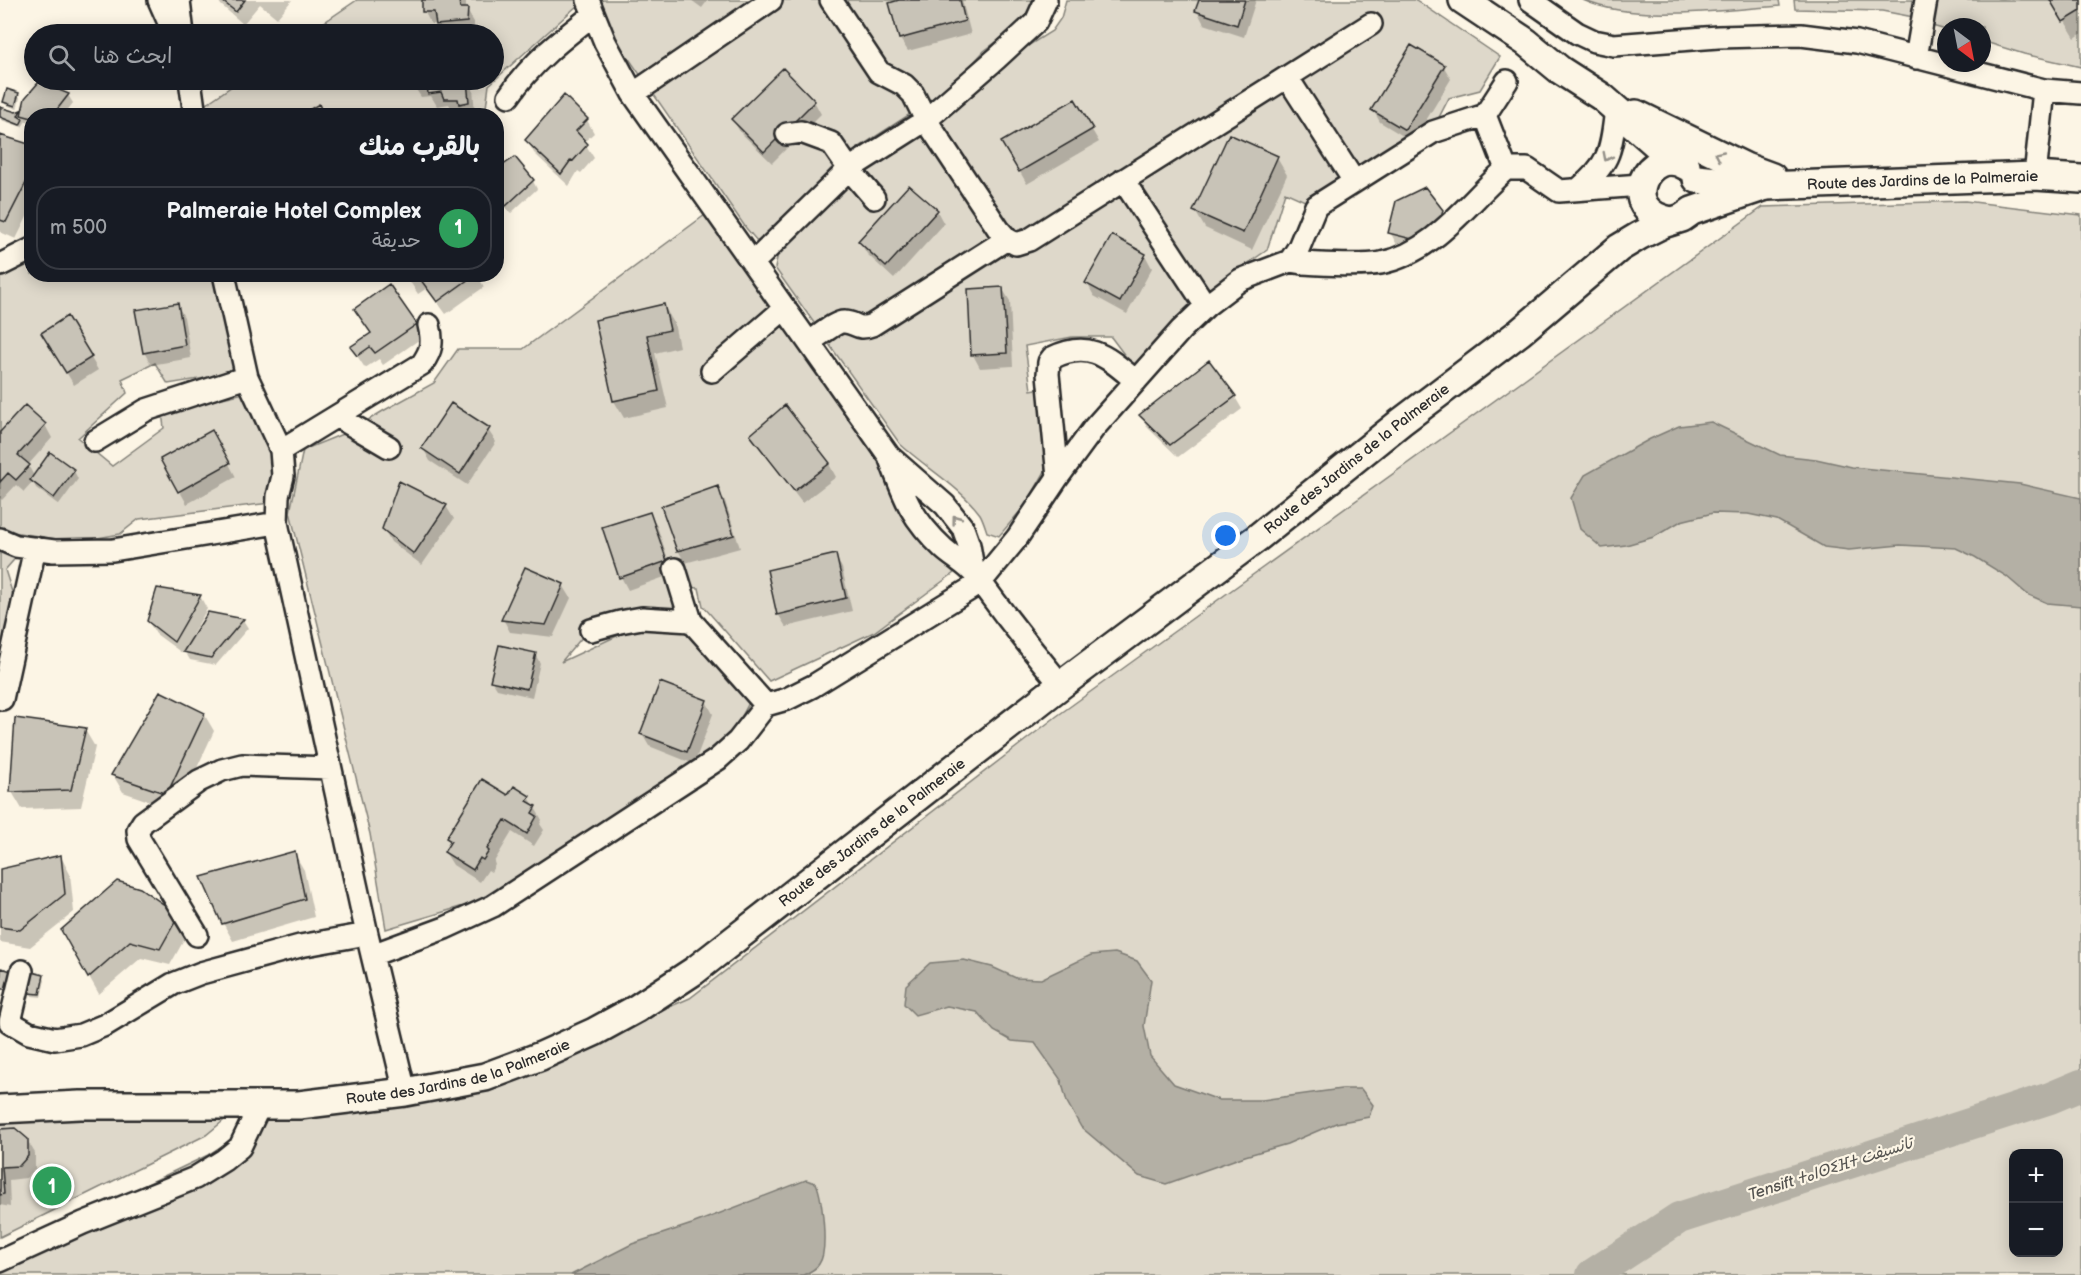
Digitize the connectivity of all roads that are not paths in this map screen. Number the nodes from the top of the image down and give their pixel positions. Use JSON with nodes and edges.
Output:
{"nodes":[{"id":1,"x":159,"y":0,"type":"edge"},
{"id":2,"x":179,"y":0,"type":"edge"},
{"id":3,"x":771,"y":0,"type":"edge"},
{"id":4,"x":831,"y":0,"type":"edge"},
{"id":5,"x":1046,"y":0,"type":"edge"},
{"id":6,"x":1463,"y":0,"type":"edge"},
{"id":7,"x":1530,"y":0,"type":"edge"},
{"id":8,"x":1926,"y":0,"type":"edge"},
{"id":9,"x":590,"y":8,"type":"edge"},
{"id":10,"x":170,"y":24,"type":"edge"},
{"id":11,"x":182,"y":24,"type":"edge"},
{"id":12,"x":1371,"y":24,"type":"dead end"},
{"id":13,"x":1916,"y":57,"type":"junction"},
{"id":14,"x":1287,"y":77,"type":"junction"},
{"id":15,"x":1507,"y":81,"type":"dead end"},
{"id":16,"x":191,"y":90,"type":"edge"},
{"id":17,"x":2044,"y":90,"type":"junction"},
{"id":18,"x":2081,"y":93,"type":"edge"},
{"id":19,"x":633,"y":94,"type":"junction"},
{"id":20,"x":509,"y":96,"type":"dead end"},
{"id":21,"x":1609,"y":107,"type":"junction"},
{"id":22,"x":194,"y":108,"type":"edge"},
{"id":23,"x":1485,"y":115,"type":"junction"},
{"id":24,"x":926,"y":120,"type":"junction"},
{"id":25,"x":787,"y":134,"type":"dead end"},
{"id":26,"x":1506,"y":169,"type":"junction"},
{"id":27,"x":849,"y":170,"type":"junction"},
{"id":28,"x":2035,"y":176,"type":"junction"},
{"id":29,"x":1697,"y":179,"type":"junction"},
{"id":30,"x":2081,"y":179,"type":"edge"},
{"id":31,"x":1123,"y":180,"type":"junction"},
{"id":32,"x":1651,"y":180,"type":"junction"},
{"id":33,"x":1354,"y":181,"type":"junction"},
{"id":34,"x":1793,"y":185,"type":"junction"},
{"id":35,"x":1766,"y":186,"type":"junction"},
{"id":36,"x":1580,"y":188,"type":"junction"},
{"id":37,"x":874,"y":198,"type":"dead end"},
{"id":38,"x":1681,"y":216,"type":"junction"},
{"id":39,"x":1007,"y":239,"type":"junction"},
{"id":40,"x":1619,"y":248,"type":"junction"},
{"id":41,"x":24,"y":253,"type":"edge"},
{"id":42,"x":1290,"y":261,"type":"junction"},
{"id":43,"x":753,"y":263,"type":"junction"},
{"id":44,"x":0,"y":266,"type":"edge"},
{"id":45,"x":226,"y":282,"type":"edge"},
{"id":46,"x":1206,"y":306,"type":"junction"},
{"id":47,"x":785,"y":308,"type":"junction"},
{"id":48,"x":429,"y":325,"type":"dead end"},
{"id":49,"x":809,"y":342,"type":"junction"},
{"id":50,"x":712,"y":371,"type":"dead end"},
{"id":51,"x":247,"y":377,"type":"junction"},
{"id":52,"x":1137,"y":381,"type":"junction"},
{"id":53,"x":338,"y":417,"type":"junction"},
{"id":54,"x":95,"y":441,"type":"dead end"},
{"id":55,"x":388,"y":447,"type":"dead end"},
{"id":56,"x":281,"y":450,"type":"junction"},
{"id":57,"x":889,"y":456,"type":"junction"},
{"id":58,"x":1058,"y":477,"type":"junction"},
{"id":59,"x":277,"y":523,"type":"junction"},
{"id":60,"x":0,"y":539,"type":"edge"},
{"id":61,"x":35,"y":548,"type":"junction"},
{"id":62,"x":675,"y":569,"type":"dead end"},
{"id":63,"x":977,"y":578,"type":"junction"},
{"id":64,"x":691,"y":621,"type":"junction"},
{"id":65,"x":591,"y":630,"type":"dead end"},
{"id":66,"x":16,"y":635,"type":"junction"},
{"id":67,"x":0,"y":650,"type":"edge"},
{"id":68,"x":1061,"y":685,"type":"junction"},
{"id":69,"x":2,"y":699,"type":"dead end"},
{"id":70,"x":766,"y":705,"type":"junction"},
{"id":71,"x":330,"y":768,"type":"junction"},
{"id":72,"x":367,"y":934,"type":"junction"},
{"id":73,"x":197,"y":935,"type":"dead end"},
{"id":74,"x":372,"y":956,"type":"junction"},
{"id":75,"x":22,"y":971,"type":"dead end"},
{"id":76,"x":5,"y":1021,"type":"edge"},
{"id":77,"x":405,"y":1092,"type":"junction"},
{"id":78,"x":260,"y":1105,"type":"junction"},
{"id":79,"x":0,"y":1109,"type":"edge"},
{"id":80,"x":0,"y":1261,"type":"edge"}],
"edges":[{"from":1,"to":10,"type":"street"},
{"from":2,"to":11,"type":"street"},
{"from":3,"to":19,"type":"street"},
{"from":4,"to":24,"type":"street"},
{"from":5,"to":24,"type":"street"},
{"from":6,"to":21,"type":"street"},
{"from":7,"to":13,"type":"street"},
{"from":8,"to":13,"type":"street"},
{"from":9,"to":19,"type":"street"},
{"from":9,"to":20,"type":"street"},
{"from":12,"to":14,"type":"street"},
{"from":13,"to":17,"type":"street"},
{"from":14,"to":31,"type":"street"},
{"from":14,"to":33,"type":"street"},
{"from":15,"to":23,"type":"street"},
{"from":16,"to":22,"type":"street"},
{"from":17,"to":18,"type":"street"},
{"from":17,"to":28,"type":"street"},
{"from":19,"to":43,"type":"street"},
{"from":21,"to":32,"type":"street"},
{"from":34,"to":21,"type":"street","one_way":true},
{"from":21,"to":36,"type":"street","one_way":true},
{"from":23,"to":26,"type":"street"},
{"from":23,"to":33,"type":"street"},
{"from":24,"to":27,"type":"street"},
{"from":24,"to":39,"type":"street"},
{"from":25,"to":27,"type":"street"},
{"from":26,"to":36,"type":"street"},
{"from":26,"to":42,"type":"street"},
{"from":27,"to":37,"type":"street"},
{"from":27,"to":43,"type":"street"},
{"from":28,"to":30,"type":"street","name":"Route des Jardins de la Palmeraie"},
{"from":28,"to":34,"type":"street","name":"Route des Jardins de la Palmeraie"},
{"from":29,"to":32,"type":"street"},
{"from":29,"to":35,"type":"street","name":"Route des Jardins de la Palmeraie"},
{"from":29,"to":38,"type":"street"},
{"from":31,"to":39,"type":"street"},
{"from":31,"to":46,"type":"street"},
{"from":32,"to":36,"type":"street"},
{"from":32,"to":38,"type":"street"},
{"from":32,"to":40,"type":"street","name":"Route des Jardins de la Palmeraie"},
{"from":33,"to":42,"type":"street"},
{"from":34,"to":35,"type":"street","name":"Route des Jardins de la Palmeraie"},
{"from":35,"to":38,"type":"street","name":"Route des Jardins de la Palmeraie"},
{"from":38,"to":40,"type":"street","name":"Route des Jardins de la Palmeraie"},
{"from":39,"to":49,"type":"street"},
{"from":40,"to":68,"type":"street","name":"Route des Jardins de la Palmeraie"},
{"from":41,"to":44,"type":"street"},
{"from":42,"to":46,"type":"street"},
{"from":43,"to":47,"type":"street"},
{"from":45,"to":51,"type":"street"},
{"from":46,"to":52,"type":"street"},
{"from":47,"to":49,"type":"street"},
{"from":47,"to":50,"type":"street"},
{"from":48,"to":53,"type":"street"},
{"from":49,"to":57,"type":"street"},
{"from":51,"to":54,"type":"street"},
{"from":51,"to":56,"type":"street"},
{"from":52,"to":58,"type":"street"},
{"from":52,"to":58,"type":"street"},
{"from":53,"to":55,"type":"street"},
{"from":53,"to":56,"type":"street"},
{"from":56,"to":59,"type":"street"},
{"from":57,"to":63,"type":"street"},
{"from":63,"to":57,"type":"street","one_way":true},
{"from":58,"to":63,"type":"street"},
{"from":59,"to":61,"type":"street"},
{"from":59,"to":71,"type":"street"},
{"from":60,"to":61,"type":"street"},
{"from":61,"to":66,"type":"street"},
{"from":62,"to":64,"type":"street"},
{"from":63,"to":68,"type":"street"},
{"from":63,"to":70,"type":"street"},
{"from":64,"to":65,"type":"street"},
{"from":64,"to":70,"type":"street"},
{"from":66,"to":67,"type":"street"},
{"from":66,"to":69,"type":"street"},
{"from":68,"to":77,"type":"street","name":"Route des Jardins de la Palmeraie"},
{"from":70,"to":74,"type":"street"},
{"from":71,"to":72,"type":"street"},
{"from":71,"to":73,"type":"street"},
{"from":72,"to":74,"type":"street"},
{"from":72,"to":76,"type":"street"},
{"from":74,"to":77,"type":"street"},
{"from":75,"to":76,"type":"street"},
{"from":77,"to":78,"type":"street","name":"Route des Jardins de la Palmeraie"},
{"from":78,"to":79,"type":"street","name":"Route des Jardins de la Palmeraie"},
{"from":78,"to":80,"type":"street"}]}
